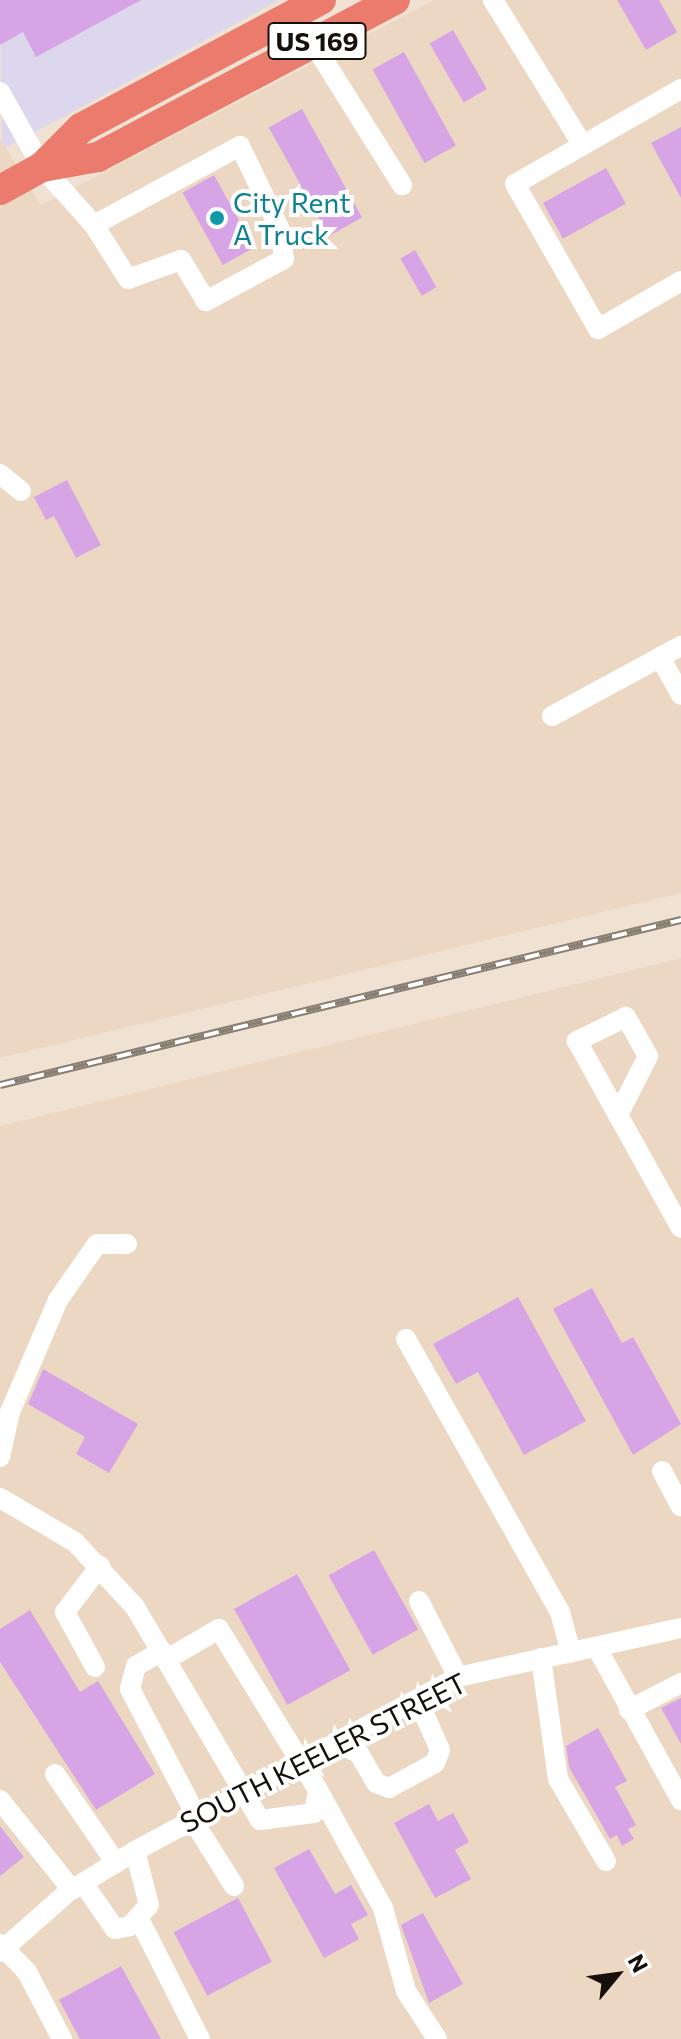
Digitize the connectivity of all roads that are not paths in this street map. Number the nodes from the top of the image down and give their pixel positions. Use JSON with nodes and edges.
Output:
{"nodes":[{"id":1,"x":321,"y":0,"type":"edge"},
{"id":2,"x":395,"y":0,"type":"edge"},
{"id":3,"x":493,"y":0,"type":"edge"},
{"id":4,"x":313,"y":43,"type":"junction"},
{"id":5,"x":681,"y":89,"type":"edge"},
{"id":6,"x":0,"y":92,"type":"edge"},
{"id":7,"x":582,"y":144,"type":"junction"},
{"id":8,"x":42,"y":167,"type":"junction"},
{"id":9,"x":402,"y":185,"type":"dead end"},
{"id":10,"x":0,"y":190,"type":"edge"},
{"id":11,"x":94,"y":225,"type":"junction"},
{"id":12,"x":681,"y":281,"type":"edge"},
{"id":13,"x":0,"y":474,"type":"edge"},
{"id":14,"x":21,"y":491,"type":"dead end"},
{"id":15,"x":681,"y":646,"type":"edge"},
{"id":16,"x":660,"y":657,"type":"junction"},
{"id":17,"x":681,"y":695,"type":"edge"},
{"id":18,"x":552,"y":716,"type":"dead end"},
{"id":19,"x":618,"y":1115,"type":"dead end"},
{"id":20,"x":681,"y":1228,"type":"edge"},
{"id":21,"x":127,"y":1244,"type":"dead end"},
{"id":22,"x":406,"y":1339,"type":"dead end"},
{"id":23,"x":0,"y":1457,"type":"edge"},
{"id":24,"x":662,"y":1471,"type":"dead end"},
{"id":25,"x":0,"y":1498,"type":"edge"},
{"id":26,"x":681,"y":1506,"type":"edge"},
{"id":27,"x":100,"y":1566,"type":"junction"},
{"id":28,"x":419,"y":1601,"type":"dead end"},
{"id":29,"x":681,"y":1628,"type":"edge"},
{"id":30,"x":597,"y":1648,"type":"junction"},
{"id":31,"x":571,"y":1653,"type":"junction"},
{"id":32,"x":165,"y":1655,"type":"junction"},
{"id":33,"x":541,"y":1658,"type":"junction"},
{"id":34,"x":95,"y":1667,"type":"dead end"},
{"id":35,"x":458,"y":1677,"type":"junction"},
{"id":36,"x":681,"y":1683,"type":"edge"},
{"id":37,"x":418,"y":1700,"type":"junction"},
{"id":38,"x":629,"y":1710,"type":"junction"},
{"id":39,"x":349,"y":1736,"type":"junction"},
{"id":40,"x":301,"y":1762,"type":"junction"},
{"id":41,"x":55,"y":1774,"type":"dead end"},
{"id":42,"x":318,"y":1790,"type":"junction"},
{"id":43,"x":243,"y":1793,"type":"junction"},
{"id":44,"x":0,"y":1800,"type":"edge"},
{"id":45,"x":681,"y":1800,"type":"edge"},
{"id":46,"x":195,"y":1818,"type":"junction"},
{"id":47,"x":135,"y":1851,"type":"junction"},
{"id":48,"x":606,"y":1861,"type":"dead end"},
{"id":49,"x":116,"y":1863,"type":"junction"},
{"id":50,"x":234,"y":1886,"type":"dead end"},
{"id":51,"x":78,"y":1887,"type":"junction"},
{"id":52,"x":139,"y":1919,"type":"junction"},
{"id":53,"x":1,"y":1948,"type":"edge"},
{"id":54,"x":62,"y":2039,"type":"edge"},
{"id":55,"x":200,"y":2039,"type":"edge"},
{"id":56,"x":437,"y":2039,"type":"edge"}],
"edges":[{"from":1,"to":8,"type":"highway","number":"US 169"},
{"from":2,"to":4,"type":"highway","number":"US 169"},
{"from":3,"to":7,"type":"street"},
{"from":4,"to":8,"type":"highway","number":"US 169"},
{"from":4,"to":9,"type":"street"},
{"from":5,"to":7,"type":"street"},
{"from":6,"to":8,"type":"street"},
{"from":7,"to":12,"type":"street"},
{"from":8,"to":10,"type":"highway","number":"US 169"},
{"from":8,"to":11,"type":"street"},
{"from":11,"to":11,"type":"street"},
{"from":13,"to":14,"type":"street"},
{"from":15,"to":16,"type":"street"},
{"from":16,"to":17,"type":"street"},
{"from":16,"to":18,"type":"street"},
{"from":19,"to":20,"type":"street"},
{"from":21,"to":23,"type":"street"},
{"from":22,"to":31,"type":"street"},
{"from":24,"to":26,"type":"street"},
{"from":25,"to":27,"type":"street"},
{"from":27,"to":32,"type":"street"},
{"from":27,"to":34,"type":"street"},
{"from":28,"to":35,"type":"street"},
{"from":29,"to":30,"type":"street","name":"SOUTH KEELER STREET"},
{"from":30,"to":31,"type":"street","name":"SOUTH KEELER STREET"},
{"from":30,"to":38,"type":"street"},
{"from":31,"to":33,"type":"street","name":"SOUTH KEELER STREET"},
{"from":32,"to":40,"type":"street"},
{"from":32,"to":43,"type":"street"},
{"from":32,"to":46,"type":"street"},
{"from":33,"to":35,"type":"street","name":"SOUTH KEELER STREET"},
{"from":33,"to":48,"type":"street"},
{"from":35,"to":37,"type":"street","name":"SOUTH KEELER STREET"},
{"from":36,"to":38,"type":"street"},
{"from":37,"to":39,"type":"street","name":"SOUTH KEELER STREET"},
{"from":37,"to":39,"type":"street"},
{"from":38,"to":45,"type":"street"},
{"from":39,"to":40,"type":"street","name":"SOUTH KEELER STREET"},
{"from":40,"to":42,"type":"street"},
{"from":40,"to":43,"type":"street","name":"SOUTH KEELER STREET"},
{"from":41,"to":49,"type":"street"},
{"from":42,"to":43,"type":"street"},
{"from":42,"to":56,"type":"street"},
{"from":43,"to":46,"type":"street","name":"SOUTH KEELER STREET"},
{"from":44,"to":51,"type":"street"},
{"from":46,"to":47,"type":"street","name":"SOUTH KEELER STREET"},
{"from":46,"to":50,"type":"street"},
{"from":47,"to":49,"type":"street","name":"SOUTH KEELER STREET"},
{"from":47,"to":52,"type":"street"},
{"from":49,"to":51,"type":"street","name":"SOUTH KEELER STREET"},
{"from":51,"to":52,"type":"street"},
{"from":51,"to":53,"type":"street","name":"SOUTH KEELER STREET"},
{"from":52,"to":55,"type":"street"},
{"from":53,"to":54,"type":"street"}]}
